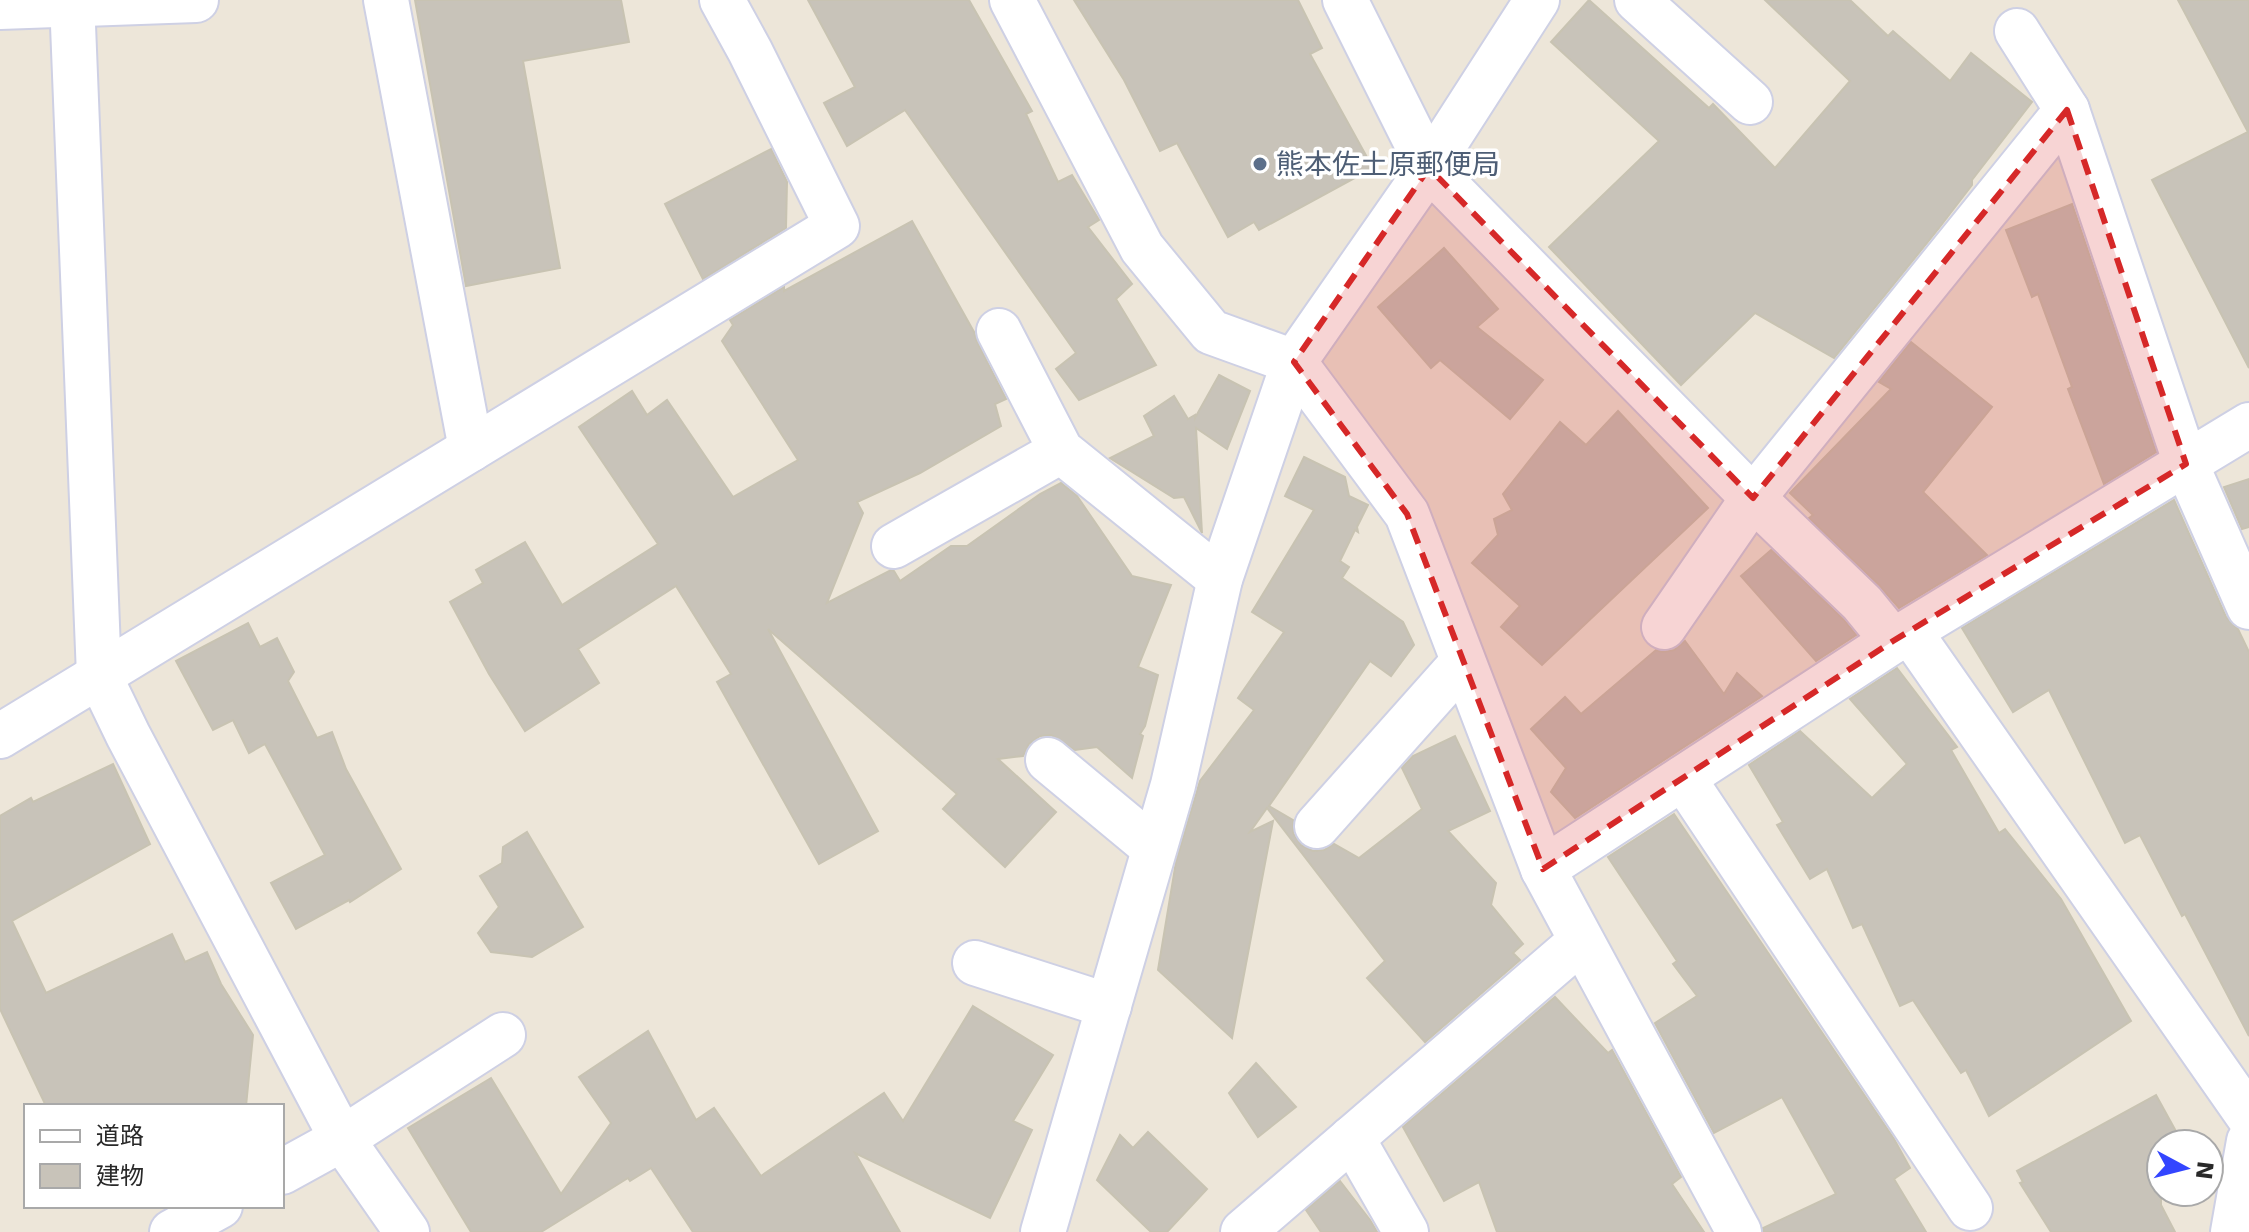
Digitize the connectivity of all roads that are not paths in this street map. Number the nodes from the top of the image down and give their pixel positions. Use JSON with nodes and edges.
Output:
{"nodes":[{"id":1,"x":196,"y":0,"type":"edge"},
{"id":2,"x":386,"y":0,"type":"edge"},
{"id":3,"x":722,"y":0,"type":"edge"},
{"id":4,"x":1012,"y":0,"type":"edge"},
{"id":5,"x":1345,"y":0,"type":"edge"},
{"id":6,"x":1537,"y":0,"type":"edge"},
{"id":7,"x":1637,"y":0,"type":"edge"},
{"id":8,"x":72,"y":3,"type":"edge"},
{"id":9,"x":0,"y":7,"type":"edge"},
{"id":10,"x":2017,"y":31,"type":"dead end"},
{"id":11,"x":1750,"y":102,"type":"dead end"},
{"id":12,"x":2067,"y":110,"type":"junction"},
{"id":13,"x":1429,"y":168,"type":"junction"},
{"id":14,"x":999,"y":331,"type":"dead end"},
{"id":15,"x":1294,"y":362,"type":"junction"},
{"id":16,"x":2249,"y":425,"type":"edge"},
{"id":17,"x":471,"y":449,"type":"junction"},
{"id":18,"x":1061,"y":451,"type":"junction"},
{"id":19,"x":2186,"y":464,"type":"junction"},
{"id":20,"x":1753,"y":498,"type":"junction"},
{"id":21,"x":894,"y":546,"type":"dead end"},
{"id":22,"x":1220,"y":579,"type":"junction"},
{"id":23,"x":2249,"y":607,"type":"edge"},
{"id":24,"x":1664,"y":627,"type":"dead end"},
{"id":25,"x":1902,"y":636,"type":"junction"},
{"id":26,"x":1463,"y":662,"type":"junction"},
{"id":27,"x":99,"y":675,"type":"junction"},
{"id":28,"x":0,"y":736,"type":"edge"},
{"id":29,"x":1048,"y":760,"type":"dead end"},
{"id":30,"x":1683,"y":778,"type":"junction"},
{"id":31,"x":1317,"y":826,"type":"dead end"},
{"id":32,"x":1154,"y":848,"type":"junction"},
{"id":33,"x":1543,"y":869,"type":"junction"},
{"id":34,"x":1581,"y":941,"type":"junction"},
{"id":35,"x":975,"y":963,"type":"dead end"},
{"id":36,"x":1109,"y":1006,"type":"junction"},
{"id":37,"x":503,"y":1035,"type":"dead end"},
{"id":38,"x":2249,"y":1117,"type":"edge"},
{"id":39,"x":1352,"y":1138,"type":"junction"},
{"id":40,"x":342,"y":1139,"type":"junction"},
{"id":41,"x":2249,"y":1141,"type":"edge"},
{"id":42,"x":284,"y":1171,"type":"edge"},
{"id":43,"x":216,"y":1208,"type":"edge"},
{"id":44,"x":1970,"y":1208,"type":"dead end"},
{"id":45,"x":172,"y":1232,"type":"edge"},
{"id":46,"x":407,"y":1232,"type":"edge"},
{"id":47,"x":1043,"y":1232,"type":"edge"},
{"id":48,"x":1243,"y":1232,"type":"edge"},
{"id":49,"x":1406,"y":1232,"type":"edge"},
{"id":50,"x":1739,"y":1232,"type":"edge"},
{"id":51,"x":2233,"y":1232,"type":"edge"}],
"edges":[{"from":1,"to":8,"type":"street"},
{"from":2,"to":17,"type":"street"},
{"from":3,"to":17,"type":"street"},
{"from":4,"to":15,"type":"street"},
{"from":5,"to":13,"type":"street"},
{"from":6,"to":13,"type":"street"},
{"from":7,"to":11,"type":"street"},
{"from":8,"to":9,"type":"street"},
{"from":8,"to":27,"type":"street"},
{"from":10,"to":12,"type":"street"},
{"from":12,"to":19,"type":"street"},
{"from":12,"to":20,"type":"street"},
{"from":13,"to":15,"type":"street"},
{"from":13,"to":20,"type":"street"},
{"from":14,"to":18,"type":"street"},
{"from":15,"to":22,"type":"street"},
{"from":15,"to":26,"type":"street"},
{"from":16,"to":19,"type":"street"},
{"from":17,"to":27,"type":"street"},
{"from":18,"to":21,"type":"street"},
{"from":18,"to":22,"type":"street"},
{"from":19,"to":23,"type":"street"},
{"from":19,"to":25,"type":"street"},
{"from":20,"to":24,"type":"street"},
{"from":20,"to":25,"type":"street"},
{"from":22,"to":32,"type":"street"},
{"from":25,"to":30,"type":"street"},
{"from":25,"to":38,"type":"street"},
{"from":26,"to":31,"type":"street"},
{"from":26,"to":33,"type":"street"},
{"from":27,"to":28,"type":"street"},
{"from":27,"to":40,"type":"street"},
{"from":29,"to":32,"type":"street"},
{"from":30,"to":33,"type":"street"},
{"from":30,"to":44,"type":"street"},
{"from":32,"to":36,"type":"street"},
{"from":33,"to":34,"type":"street"},
{"from":34,"to":39,"type":"street"},
{"from":34,"to":50,"type":"street"},
{"from":35,"to":36,"type":"street"},
{"from":36,"to":47,"type":"street"},
{"from":37,"to":40,"type":"street"},
{"from":39,"to":48,"type":"street"},
{"from":39,"to":49,"type":"street"},
{"from":40,"to":42,"type":"street"},
{"from":40,"to":46,"type":"street"},
{"from":41,"to":51,"type":"street"},
{"from":43,"to":45,"type":"street"}]}
